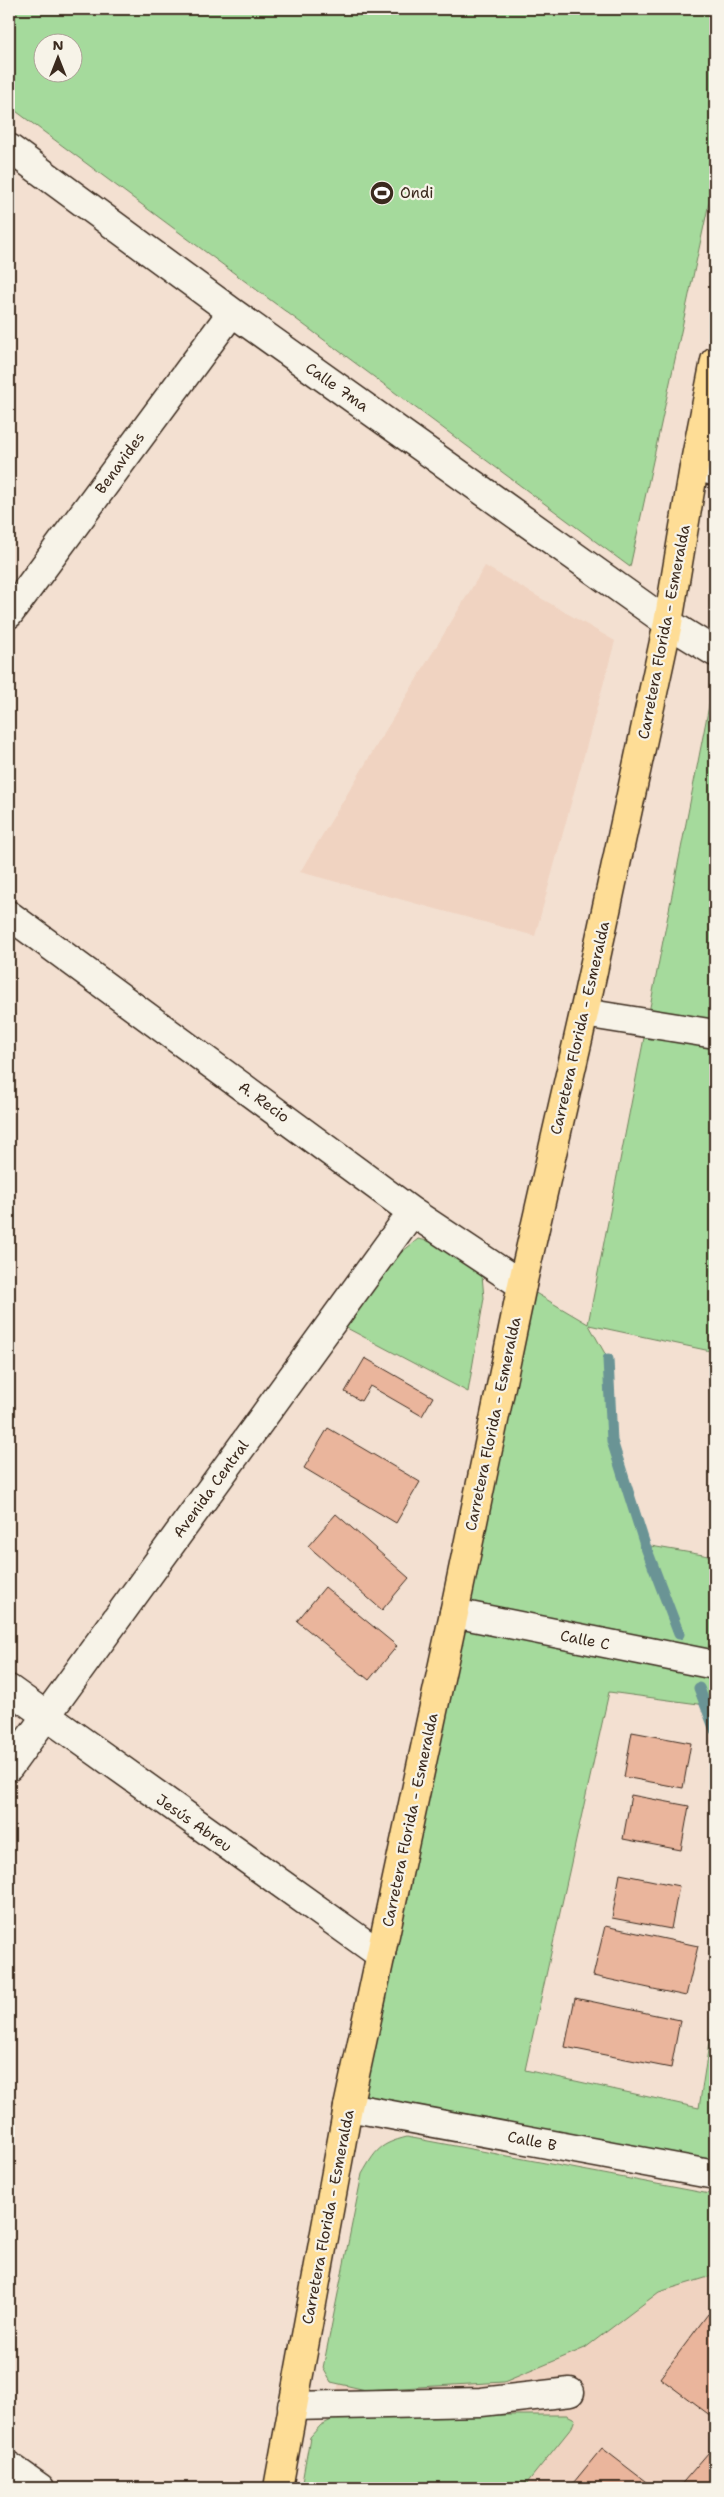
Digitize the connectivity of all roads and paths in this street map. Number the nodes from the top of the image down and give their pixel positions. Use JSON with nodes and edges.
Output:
{"nodes":[{"id":1,"x":9,"y":148,"type":"edge"},
{"id":2,"x":232,"y":312,"type":"junction"},
{"id":3,"x":715,"y":361,"type":"edge"},
{"id":4,"x":705,"y":469,"type":"edge"},
{"id":5,"x":9,"y":614,"type":"edge"},
{"id":6,"x":668,"y":623,"type":"junction"},
{"id":7,"x":715,"y":652,"type":"edge"},
{"id":8,"x":9,"y":915,"type":"edge"},
{"id":9,"x":584,"y":1013,"type":"junction"},
{"id":10,"x":715,"y":1034,"type":"edge"},
{"id":11,"x":412,"y":1212,"type":"junction"},
{"id":12,"x":522,"y":1285,"type":"junction"},
{"id":13,"x":454,"y":1613,"type":"junction"},
{"id":14,"x":715,"y":1665,"type":"edge"},
{"id":15,"x":9,"y":1689,"type":"edge"},
{"id":16,"x":45,"y":1717,"type":"junction"},
{"id":17,"x":9,"y":1767,"type":"edge"},
{"id":18,"x":381,"y":1955,"type":"junction"},
{"id":19,"x":348,"y":2107,"type":"junction"},
{"id":20,"x":715,"y":2176,"type":"edge"},
{"id":21,"x":570,"y":2392,"type":"dead end"},
{"id":22,"x":292,"y":2406,"type":"junction"},
{"id":23,"x":9,"y":2466,"type":"edge"},
{"id":24,"x":40,"y":2488,"type":"edge"},
{"id":25,"x":278,"y":2488,"type":"edge"}],
"edges":[{"from":1,"to":2,"type":"street","name":"Calle 7ma"},
{"from":2,"to":5,"type":"street","name":"Benavides"},
{"from":2,"to":6,"type":"street","name":"Calle 7ma"},
{"from":3,"to":4,"type":"main road","name":"Carretera Florida - Esmeralda"},
{"from":4,"to":6,"type":"main road","name":"Carretera Florida - Esmeralda"},
{"from":6,"to":7,"type":"street","name":"Calle 7ma"},
{"from":6,"to":9,"type":"main road","name":"Carretera Florida - Esmeralda"},
{"from":8,"to":11,"type":"street","name":"A. Recio"},
{"from":9,"to":10,"type":"street"},
{"from":9,"to":12,"type":"main road","name":"Carretera Florida - Esmeralda"},
{"from":11,"to":12,"type":"street","name":"A. Recio"},
{"from":11,"to":16,"type":"street","name":"Avenida Central"},
{"from":12,"to":13,"type":"main road","name":"Carretera Florida - Esmeralda"},
{"from":13,"to":14,"type":"street","name":"Calle C"},
{"from":13,"to":18,"type":"main road","name":"Carretera Florida - Esmeralda"},
{"from":15,"to":16,"type":"street","name":"Jesús Abreu"},
{"from":16,"to":17,"type":"street","name":"Avenida Central"},
{"from":16,"to":18,"type":"street","name":"Jesús Abreu"},
{"from":18,"to":19,"type":"main road","name":"Carretera Florida - Esmeralda"},
{"from":19,"to":20,"type":"street","name":"Calle B"},
{"from":19,"to":22,"type":"main road","name":"Carretera Florida - Esmeralda"},
{"from":21,"to":22,"type":"street"},
{"from":22,"to":25,"type":"main road","name":"Carretera Florida - Esmeralda"},
{"from":23,"to":24,"type":"street"}]}
